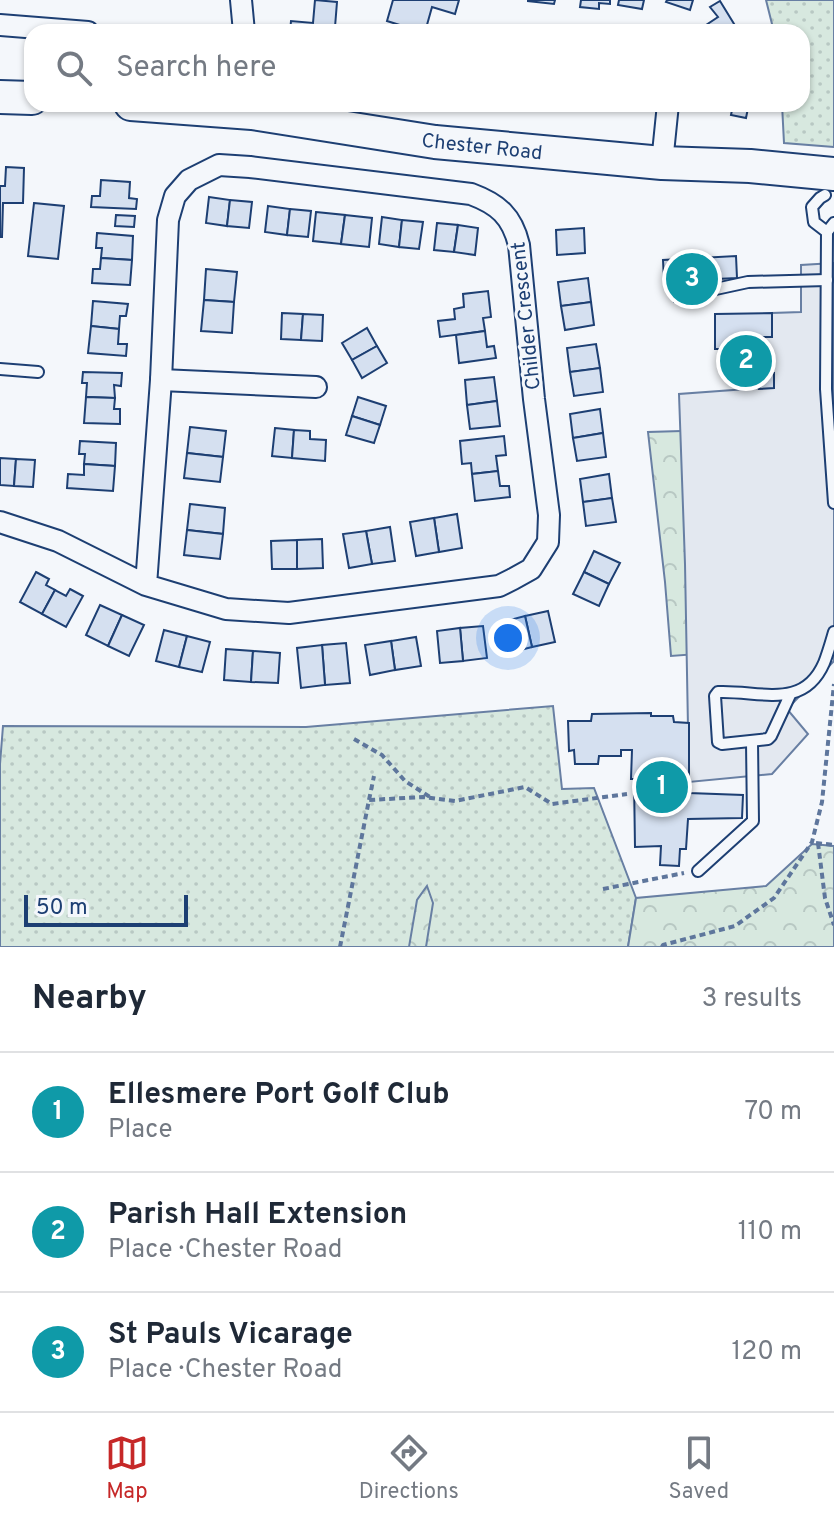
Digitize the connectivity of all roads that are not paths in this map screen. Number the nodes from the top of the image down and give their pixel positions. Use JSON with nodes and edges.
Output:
{"nodes":[{"id":1,"x":241,"y":0,"type":"edge"},
{"id":2,"x":243,"y":24,"type":"edge"},
{"id":3,"x":0,"y":25,"type":"edge"},
{"id":4,"x":24,"y":27,"type":"edge"},
{"id":5,"x":0,"y":97,"type":"edge"},
{"id":6,"x":24,"y":98,"type":"edge"},
{"id":7,"x":269,"y":112,"type":"edge"},
{"id":8,"x":667,"y":112,"type":"edge"},
{"id":9,"x":662,"y":163,"type":"junction"},
{"id":10,"x":830,"y":185,"type":"edge"},
{"id":11,"x":830,"y":228,"type":"edge"},
{"id":12,"x":827,"y":280,"type":"junction"},
{"id":13,"x":702,"y":292,"type":"dead end"},
{"id":14,"x":0,"y":369,"type":"edge"},
{"id":15,"x":38,"y":372,"type":"dead end"},
{"id":16,"x":161,"y":380,"type":"junction"},
{"id":17,"x":316,"y":387,"type":"dead end"},
{"id":18,"x":834,"y":503,"type":"edge"},
{"id":19,"x":0,"y":522,"type":"edge"},
{"id":20,"x":146,"y":585,"type":"junction"},
{"id":21,"x":834,"y":632,"type":"edge"},
{"id":22,"x":790,"y":695,"type":"junction"},
{"id":23,"x":752,"y":742,"type":"junction"},
{"id":24,"x":698,"y":871,"type":"road end"}],
"edges":[{"from":1,"to":2,"type":"street"},
{"from":3,"to":4,"type":"street"},
{"from":5,"to":6,"type":"main road"},
{"from":7,"to":9,"type":"main road","name":"Chester Road"},
{"from":8,"to":9,"type":"street"},
{"from":9,"to":10,"type":"main road","name":"Chester Road"},
{"from":10,"to":11,"type":"lane"},
{"from":11,"to":12,"type":"lane"},
{"from":12,"to":13,"type":"lane"},
{"from":12,"to":18,"type":"lane"},
{"from":14,"to":15,"type":"lane"},
{"from":16,"to":17,"type":"street"},
{"from":16,"to":20,"type":"street","name":"Childer Crescent"},
{"from":16,"to":20,"type":"street","name":"Childer Crescent"},
{"from":19,"to":20,"type":"street","name":"Childer Crescent"},
{"from":21,"to":22,"type":"lane"},
{"from":22,"to":23,"type":"lane"},
{"from":22,"to":23,"type":"lane"},
{"from":23,"to":24,"type":"lane"}]}
